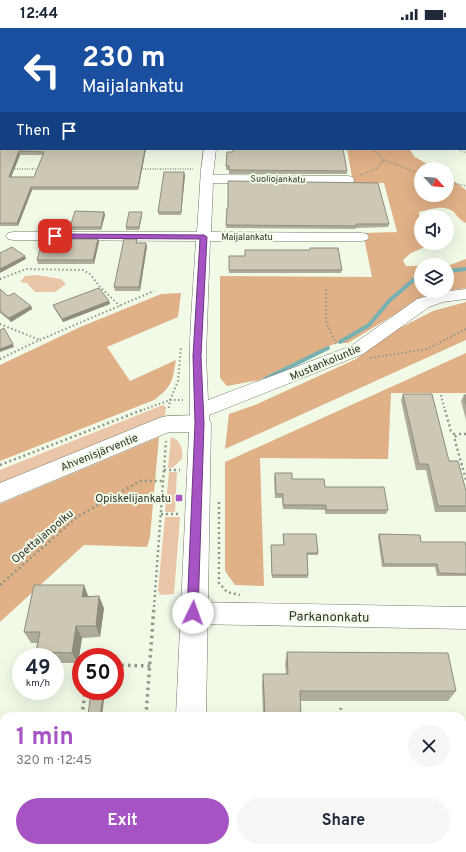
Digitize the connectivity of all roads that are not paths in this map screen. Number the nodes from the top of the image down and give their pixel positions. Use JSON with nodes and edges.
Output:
{"nodes":[{"id":1,"x":210,"y":150,"type":"edge"},
{"id":2,"x":207,"y":174,"type":"junction"},
{"id":3,"x":348,"y":180,"type":"road end"},
{"id":4,"x":13,"y":236,"type":"dead end"},
{"id":5,"x":204,"y":237,"type":"junction"},
{"id":6,"x":362,"y":237,"type":"dead end"},
{"id":7,"x":466,"y":294,"type":"edge"},
{"id":8,"x":200,"y":417,"type":"junction"},
{"id":9,"x":0,"y":493,"type":"edge"},
{"id":10,"x":193,"y":613,"type":"junction"},
{"id":11,"x":466,"y":618,"type":"edge"},
{"id":12,"x":191,"y":712,"type":"edge"}],
"edges":[{"from":1,"to":2,"type":"street"},
{"from":2,"to":3,"type":"street","name":"Suoliojankatu"},
{"from":2,"to":5,"type":"street"},
{"from":4,"to":5,"type":"street","name":"Maijalankatu"},
{"from":5,"to":6,"type":"street","name":"Maijalankatu"},
{"from":5,"to":8,"type":"street"},
{"from":7,"to":8,"type":"street","name":"Mustankoluntie"},
{"from":8,"to":9,"type":"main road","name":"Ahvenisjärventie"},
{"from":8,"to":10,"type":"main road"},
{"from":10,"to":11,"type":"street","name":"Parkanonkatu"},
{"from":10,"to":12,"type":"main road"}]}
